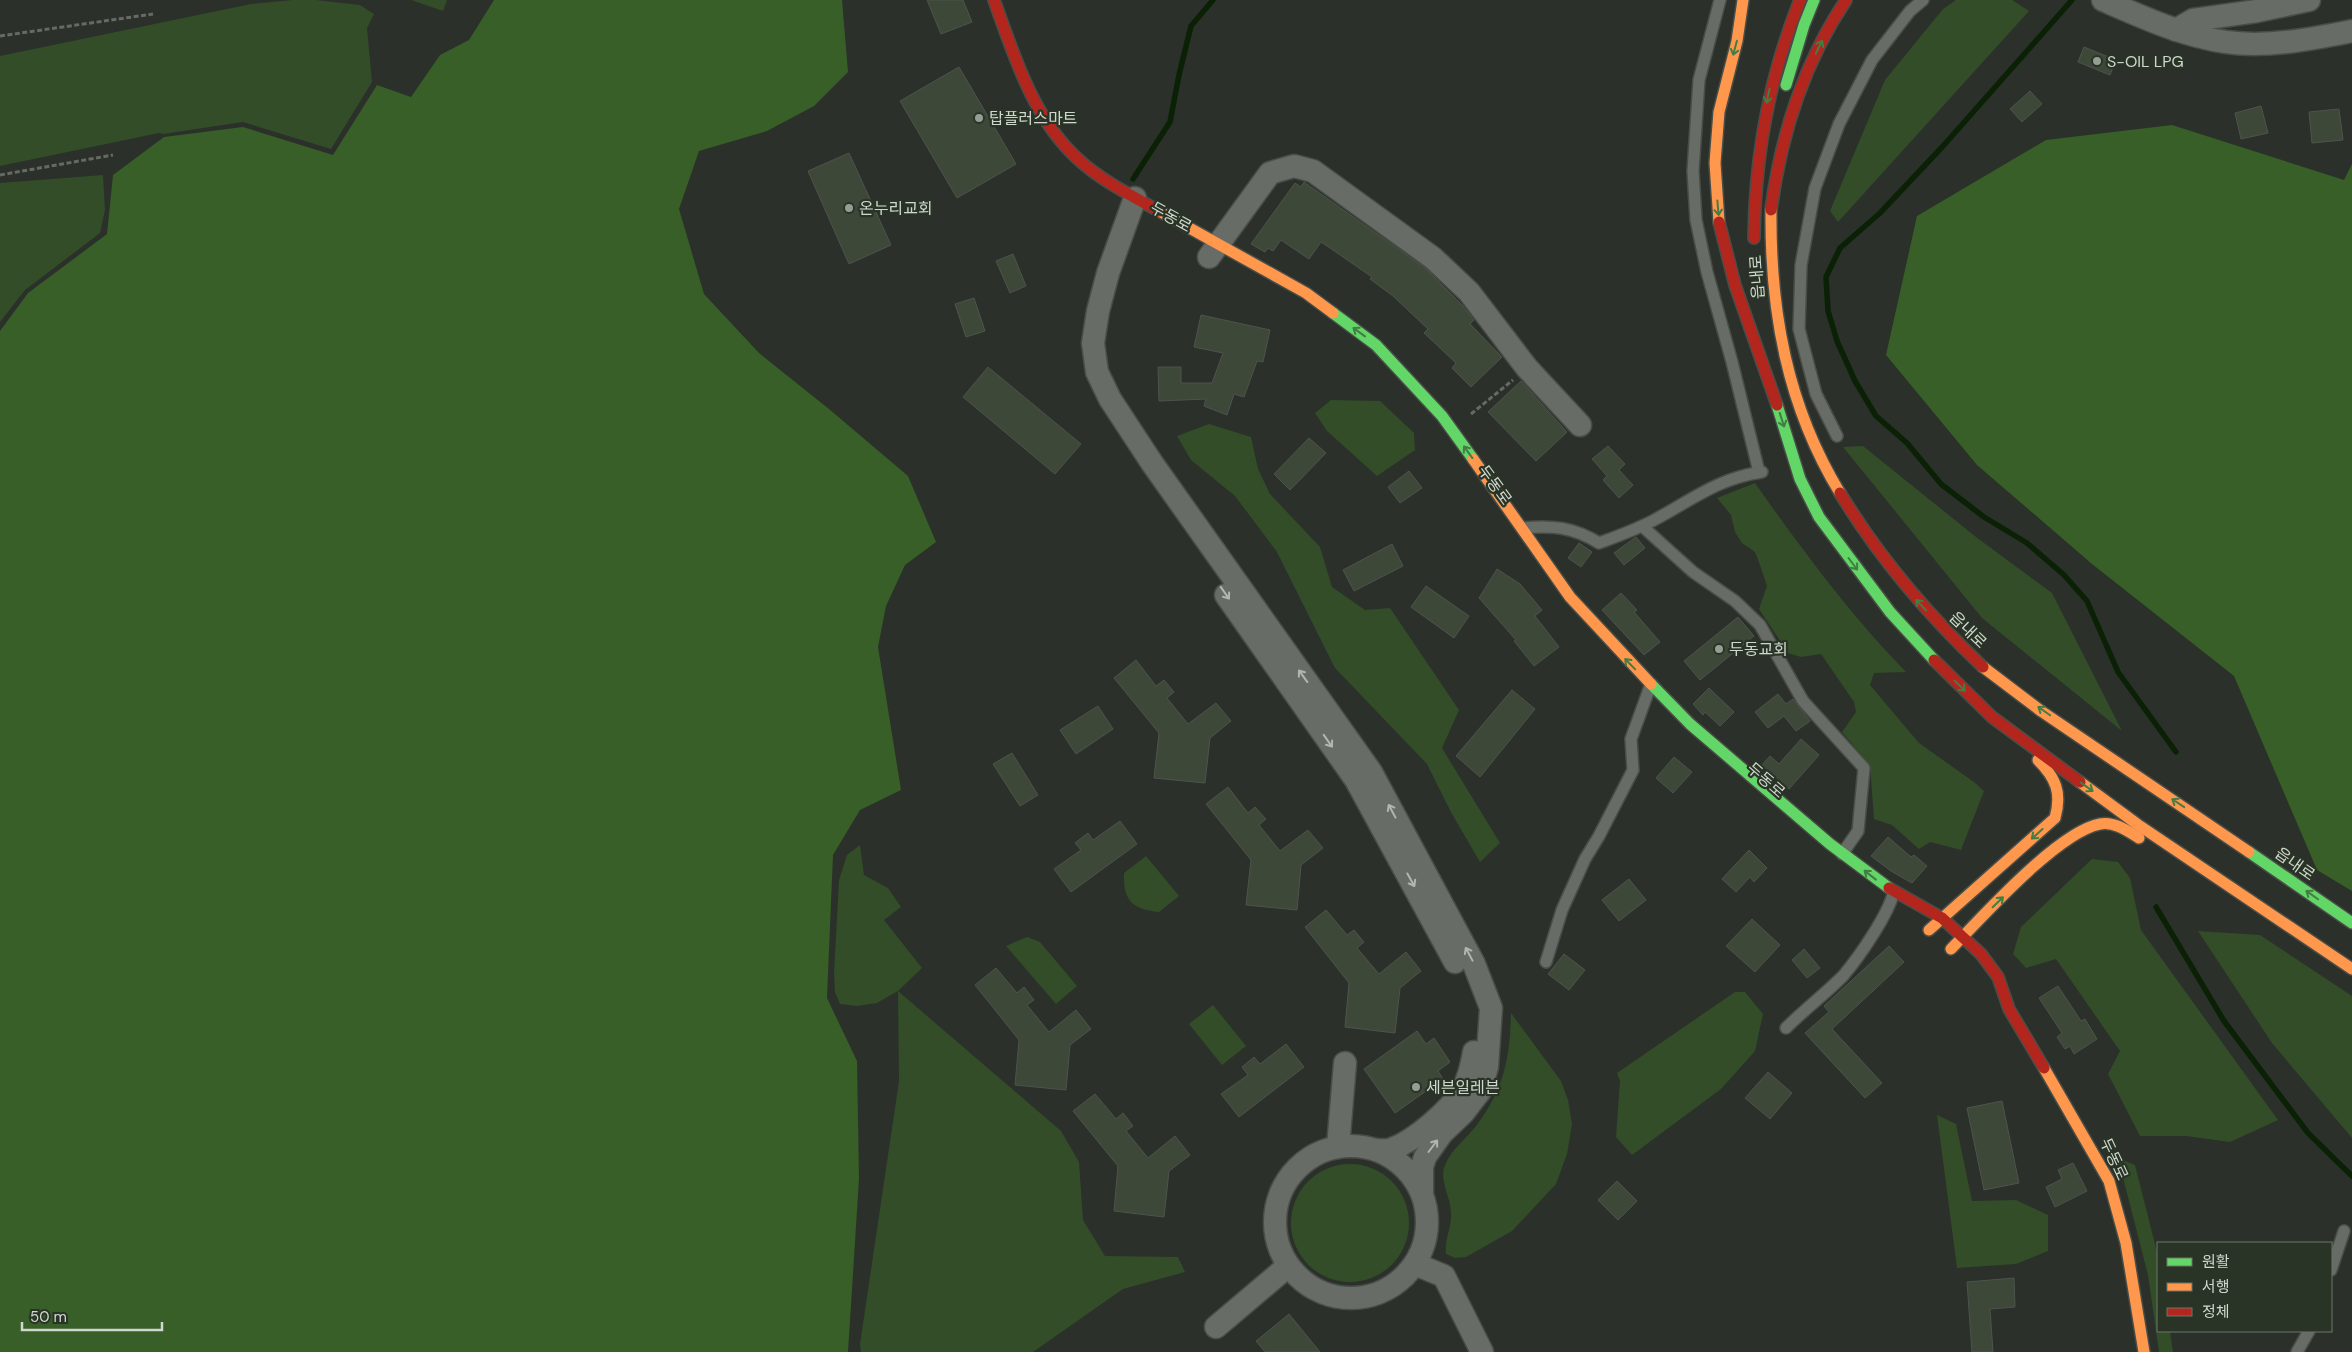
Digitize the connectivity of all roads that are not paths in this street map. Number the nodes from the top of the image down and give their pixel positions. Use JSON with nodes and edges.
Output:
{"nodes":[{"id":1,"x":994,"y":0,"type":"edge"},
{"id":2,"x":1720,"y":0,"type":"edge"},
{"id":3,"x":1743,"y":0,"type":"edge"},
{"id":4,"x":1800,"y":0,"type":"edge"},
{"id":5,"x":1814,"y":0,"type":"edge"},
{"id":6,"x":1846,"y":0,"type":"edge"},
{"id":7,"x":1923,"y":0,"type":"edge"},
{"id":8,"x":2103,"y":0,"type":"edge"},
{"id":9,"x":2309,"y":0,"type":"edge"},
{"id":10,"x":2176,"y":30,"type":"junction"},
{"id":11,"x":2348,"y":32,"type":"edge"},
{"id":12,"x":1784,"y":96,"type":"dead end"},
{"id":13,"x":1781,"y":109,"type":"dead end"},
{"id":14,"x":1128,"y":205,"type":"junction"},
{"id":15,"x":1771,"y":210,"type":"junction"},
{"id":16,"x":1754,"y":246,"type":"dead end"},
{"id":17,"x":1211,"y":254,"type":"junction"},
{"id":18,"x":1758,"y":315,"type":"dead end"},
{"id":19,"x":1767,"y":374,"type":"junction"},
{"id":20,"x":1580,"y":425,"type":"dead end"},
{"id":21,"x":1837,"y":436,"type":"dead end"},
{"id":22,"x":1642,"y":526,"type":"junction"},
{"id":23,"x":1522,"y":528,"type":"junction"},
{"id":24,"x":1508,"y":530,"type":"dead end"},
{"id":25,"x":1545,"y":582,"type":"dead end"},
{"id":26,"x":1648,"y":689,"type":"junction"},
{"id":27,"x":1992,"y":717,"type":"junction"},
{"id":28,"x":1839,"y":858,"type":"junction"},
{"id":29,"x":1894,"y":891,"type":"junction"},
{"id":30,"x":2242,"y":895,"type":"junction"},
{"id":31,"x":1958,"y":904,"type":"junction"},
{"id":32,"x":1895,"y":905,"type":"junction"},
{"id":33,"x":1924,"y":907,"type":"junction"},
{"id":34,"x":1942,"y":918,"type":"junction"},
{"id":35,"x":1983,"y":918,"type":"junction"},
{"id":36,"x":1918,"y":921,"type":"dead end"},
{"id":37,"x":2352,"y":923,"type":"edge"},
{"id":38,"x":1930,"y":930,"type":"junction"},
{"id":39,"x":1963,"y":937,"type":"junction"},
{"id":40,"x":1981,"y":954,"type":"junction"},
{"id":41,"x":1546,"y":962,"type":"dead end"},
{"id":42,"x":2352,"y":969,"type":"edge"},
{"id":43,"x":1989,"y":986,"type":"dead end"},
{"id":44,"x":2004,"y":999,"type":"junction"},
{"id":45,"x":1786,"y":1028,"type":"dead end"},
{"id":46,"x":1345,"y":1063,"type":"dead end"},
{"id":47,"x":1338,"y":1147,"type":"junction"},
{"id":48,"x":1377,"y":1150,"type":"junction"},
{"id":49,"x":1422,"y":1192,"type":"junction"},
{"id":50,"x":2344,"y":1231,"type":"dead end"},
{"id":51,"x":1415,"y":1264,"type":"junction"},
{"id":52,"x":1288,"y":1266,"type":"junction"},
{"id":53,"x":2332,"y":1267,"type":"edge"},
{"id":54,"x":1216,"y":1327,"type":"dead end"},
{"id":55,"x":2308,"y":1332,"type":"edge"},
{"id":56,"x":1482,"y":1352,"type":"edge"},
{"id":57,"x":2144,"y":1352,"type":"edge"},
{"id":58,"x":2297,"y":1352,"type":"edge"}],
"edges":[{"from":1,"to":14,"type":"main road","name":"두동로"},
{"from":2,"to":22,"type":"lane"},
{"from":3,"to":19,"type":"main road","one_way":true},
{"from":4,"to":16,"type":"main road","one_way":true},
{"from":5,"to":12,"type":"main road"},
{"from":15,"to":6,"type":"main road","one_way":true},
{"from":7,"to":21,"type":"lane"},
{"from":8,"to":10,"type":"street"},
{"from":9,"to":10,"type":"street"},
{"from":10,"to":11,"type":"street"},
{"from":13,"to":15,"type":"main road"},
{"from":14,"to":17,"type":"main road","name":"두동로"},
{"from":14,"to":48,"type":"street","one_way":true},
{"from":49,"to":14,"type":"street","one_way":true},
{"from":37,"to":15,"type":"main road","name":"읍내로","one_way":true},
{"from":17,"to":20,"type":"street"},
{"from":23,"to":17,"type":"main road","name":"두동로","one_way":true},
{"from":18,"to":19,"type":"main road"},
{"from":19,"to":27,"type":"main road","one_way":true},
{"from":22,"to":23,"type":"lane"},
{"from":22,"to":28,"type":"lane"},
{"from":23,"to":24,"type":"lane"},
{"from":26,"to":23,"type":"main road","name":"두동로","one_way":true},
{"from":25,"to":26,"type":"main road","name":"두동로"},
{"from":26,"to":28,"type":"main road","name":"두동로"},
{"from":26,"to":41,"type":"lane"},
{"from":27,"to":30,"type":"main road","one_way":true},
{"from":27,"to":31,"type":"main road","one_way":true},
{"from":29,"to":28,"type":"main road","name":"두동로","one_way":true},
{"from":28,"to":32,"type":"main road","name":"두동로"},
{"from":29,"to":32,"type":"lane"},
{"from":29,"to":33,"type":"main road","name":"두동로"},
{"from":35,"to":30,"type":"main road","one_way":true},
{"from":30,"to":42,"type":"main road"},
{"from":31,"to":33,"type":"main road"},
{"from":31,"to":34,"type":"main road"},
{"from":32,"to":45,"type":"lane"},
{"from":33,"to":34,"type":"main road","name":"두동로"},
{"from":34,"to":38,"type":"main road"},
{"from":34,"to":39,"type":"main road","name":"두동로"},
{"from":35,"to":39,"type":"main road"},
{"from":35,"to":40,"type":"main road"},
{"from":36,"to":38,"type":"main road"},
{"from":38,"to":39,"type":"main road"},
{"from":39,"to":40,"type":"main road","name":"두동로"},
{"from":40,"to":44,"type":"main road","name":"두동로"},
{"from":43,"to":44,"type":"main road","name":"두동로"},
{"from":44,"to":57,"type":"main road","name":"두동로"},
{"from":46,"to":47,"type":"street"},
{"from":47,"to":48,"type":"street"},
{"from":47,"to":52,"type":"street"},
{"from":48,"to":49,"type":"street"},
{"from":49,"to":51,"type":"street"},
{"from":50,"to":53,"type":"lane"},
{"from":51,"to":52,"type":"street"},
{"from":51,"to":56,"type":"street"},
{"from":52,"to":54,"type":"street"},
{"from":55,"to":58,"type":"lane"}]}
